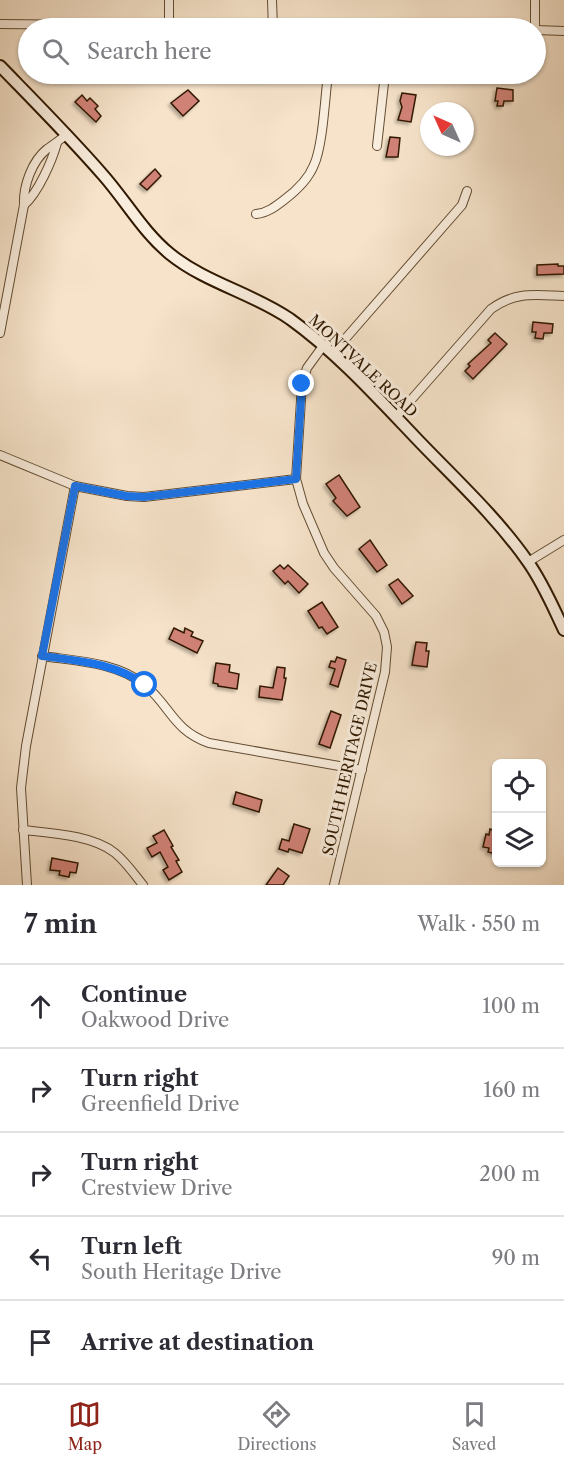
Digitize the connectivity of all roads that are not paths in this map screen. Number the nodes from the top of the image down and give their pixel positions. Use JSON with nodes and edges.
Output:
{"nodes":[{"id":1,"x":169,"y":0,"type":"edge"},
{"id":2,"x":272,"y":0,"type":"edge"},
{"id":3,"x":535,"y":0,"type":"edge"},
{"id":4,"x":169,"y":18,"type":"edge"},
{"id":5,"x":273,"y":18,"type":"edge"},
{"id":6,"x":535,"y":18,"type":"edge"},
{"id":7,"x":0,"y":24,"type":"edge"},
{"id":8,"x":18,"y":24,"type":"edge"},
{"id":9,"x":546,"y":30,"type":"edge"},
{"id":10,"x":564,"y":31,"type":"edge"},
{"id":11,"x":0,"y":66,"type":"edge"},
{"id":12,"x":327,"y":84,"type":"edge"},
{"id":13,"x":384,"y":84,"type":"edge"},
{"id":14,"x":66,"y":135,"type":"junction"},
{"id":15,"x":57,"y":143,"type":"junction"},
{"id":16,"x":377,"y":146,"type":"dead end"},
{"id":17,"x":467,"y":191,"type":"dead end"},
{"id":18,"x":24,"y":205,"type":"junction"},
{"id":19,"x":256,"y":214,"type":"dead end"},
{"id":20,"x":564,"y":296,"type":"edge"},
{"id":21,"x":0,"y":333,"type":"edge"},
{"id":22,"x":323,"y":346,"type":"junction"},
{"id":23,"x":332,"y":354,"type":"junction"},
{"id":24,"x":396,"y":417,"type":"junction"},
{"id":25,"x":0,"y":455,"type":"edge"},
{"id":26,"x":296,"y":479,"type":"junction"},
{"id":27,"x":75,"y":486,"type":"junction"},
{"id":28,"x":564,"y":540,"type":"edge"},
{"id":29,"x":528,"y":562,"type":"junction"},
{"id":30,"x":564,"y":630,"type":"edge"},
{"id":31,"x":42,"y":656,"type":"junction"},
{"id":32,"x":362,"y":770,"type":"junction"},
{"id":33,"x":23,"y":830,"type":"junction"},
{"id":34,"x":27,"y":885,"type":"edge"},
{"id":35,"x":143,"y":885,"type":"edge"},
{"id":36,"x":334,"y":885,"type":"edge"}],
"edges":[{"from":1,"to":4,"type":"street"},
{"from":2,"to":5,"type":"street"},
{"from":3,"to":6,"type":"street"},
{"from":7,"to":8,"type":"street"},
{"from":9,"to":10,"type":"street"},
{"from":11,"to":14,"type":"main road","name":"MONTVALE ROAD"},
{"from":12,"to":19,"type":"street"},
{"from":13,"to":16,"type":"street"},
{"from":14,"to":15,"type":"street"},
{"from":14,"to":22,"type":"main road","name":"MONTVALE ROAD"},
{"from":15,"to":18,"type":"street"},
{"from":15,"to":18,"type":"street"},
{"from":17,"to":23,"type":"street"},
{"from":18,"to":21,"type":"street"},
{"from":20,"to":24,"type":"street"},
{"from":22,"to":23,"type":"main road","name":"MONTVALE ROAD"},
{"from":22,"to":26,"type":"street","name":"SOUTH HERITAGE DRIVE"},
{"from":23,"to":24,"type":"main road","name":"MONTVALE ROAD"},
{"from":24,"to":29,"type":"main road","name":"MONTVALE ROAD"},
{"from":25,"to":27,"type":"street"},
{"from":26,"to":27,"type":"street"},
{"from":26,"to":32,"type":"street","name":"SOUTH HERITAGE DRIVE"},
{"from":27,"to":31,"type":"street"},
{"from":28,"to":29,"type":"street"},
{"from":29,"to":30,"type":"main road","name":"MONTVALE ROAD"},
{"from":31,"to":32,"type":"street"},
{"from":31,"to":33,"type":"street"},
{"from":32,"to":36,"type":"street","name":"SOUTH HERITAGE DRIVE"},
{"from":33,"to":34,"type":"street"},
{"from":33,"to":35,"type":"street"}]}
